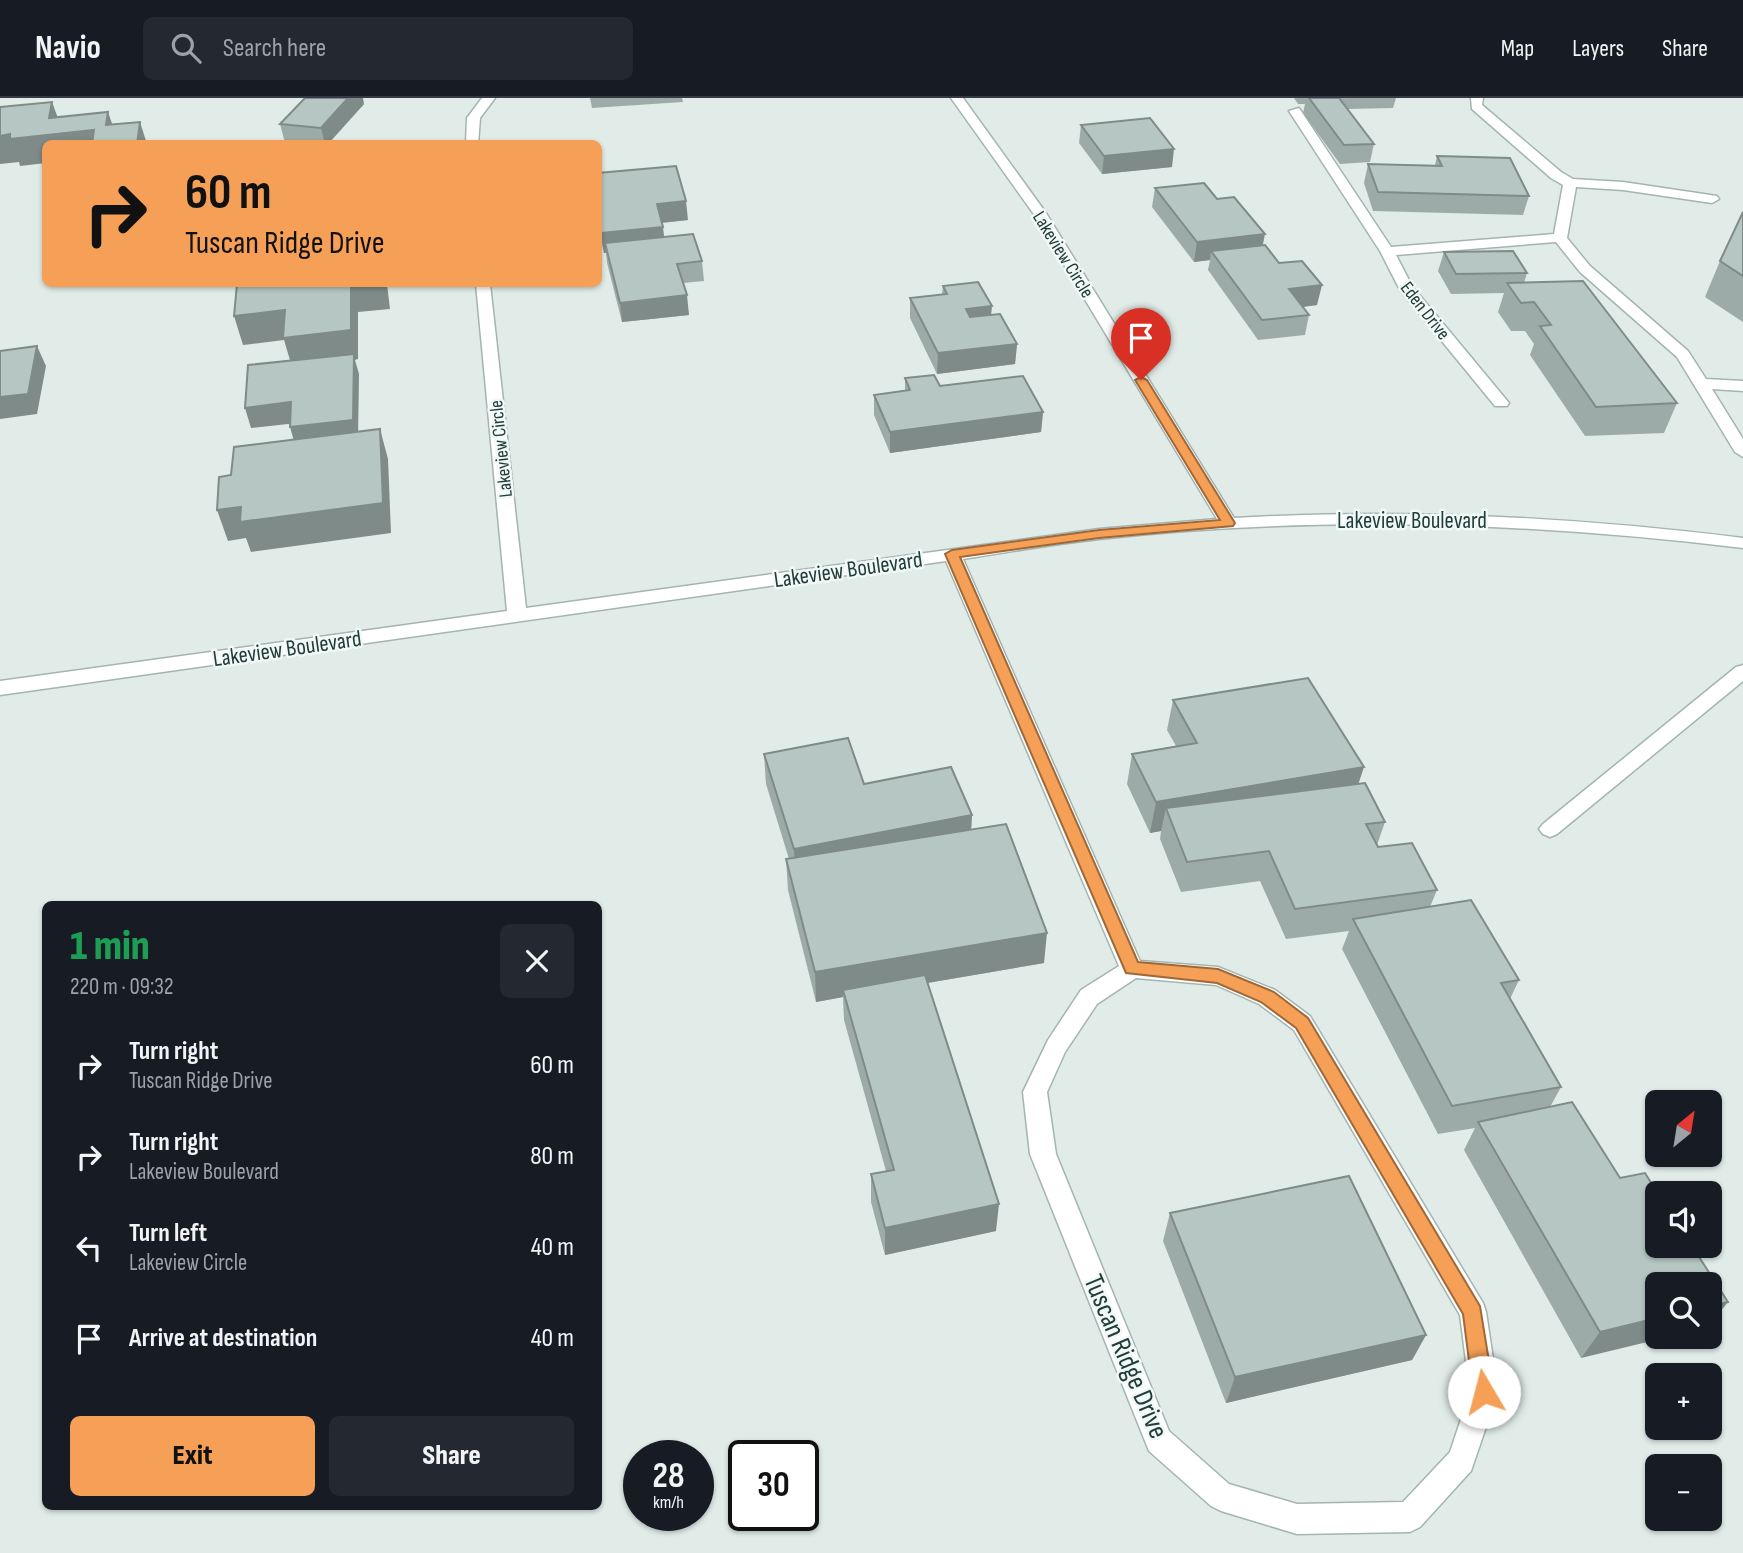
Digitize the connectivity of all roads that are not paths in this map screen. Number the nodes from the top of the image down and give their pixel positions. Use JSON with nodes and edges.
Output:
{"nodes":[{"id":1,"x":489,"y":98,"type":"edge"},
{"id":2,"x":957,"y":98,"type":"edge"},
{"id":3,"x":1477,"y":98,"type":"edge"},
{"id":4,"x":1294,"y":111,"type":"dead end"},
{"id":5,"x":472,"y":140,"type":"edge"},
{"id":6,"x":1570,"y":183,"type":"junction"},
{"id":7,"x":1712,"y":199,"type":"dead end"},
{"id":8,"x":1560,"y":238,"type":"junction"},
{"id":9,"x":1387,"y":251,"type":"junction"},
{"id":10,"x":484,"y":287,"type":"edge"},
{"id":11,"x":1704,"y":384,"type":"junction"},
{"id":12,"x":1743,"y":386,"type":"edge"},
{"id":13,"x":1502,"y":402,"type":"dead end"},
{"id":14,"x":1743,"y":452,"type":"edge"},
{"id":15,"x":1228,"y":523,"type":"junction"},
{"id":16,"x":1743,"y":542,"type":"edge"},
{"id":17,"x":952,"y":554,"type":"junction"},
{"id":18,"x":517,"y":615,"type":"junction"},
{"id":19,"x":1743,"y":671,"type":"edge"},
{"id":20,"x":0,"y":688,"type":"edge"},
{"id":21,"x":1550,"y":829,"type":"dead end"},
{"id":22,"x":1132,"y":969,"type":"junction"}],
"edges":[{"from":1,"to":5,"type":"street"},
{"from":2,"to":15,"type":"street","name":"Lakeview Circle"},
{"from":3,"to":6,"type":"street"},
{"from":4,"to":9,"type":"street"},
{"from":6,"to":7,"type":"street"},
{"from":6,"to":8,"type":"street"},
{"from":8,"to":9,"type":"street","name":"Eden Drive"},
{"from":8,"to":11,"type":"street"},
{"from":9,"to":13,"type":"street","name":"Eden Drive"},
{"from":10,"to":18,"type":"street","name":"Lakeview Circle"},
{"from":11,"to":12,"type":"street"},
{"from":11,"to":14,"type":"street"},
{"from":15,"to":16,"type":"street","name":"Lakeview Boulevard"},
{"from":15,"to":17,"type":"street","name":"Lakeview Boulevard"},
{"from":17,"to":18,"type":"street","name":"Lakeview Boulevard"},
{"from":17,"to":22,"type":"street"},
{"from":18,"to":20,"type":"street","name":"Lakeview Boulevard"},
{"from":19,"to":21,"type":"street"},
{"from":22,"to":22,"type":"street","name":"Tuscan Ridge Drive"}]}
